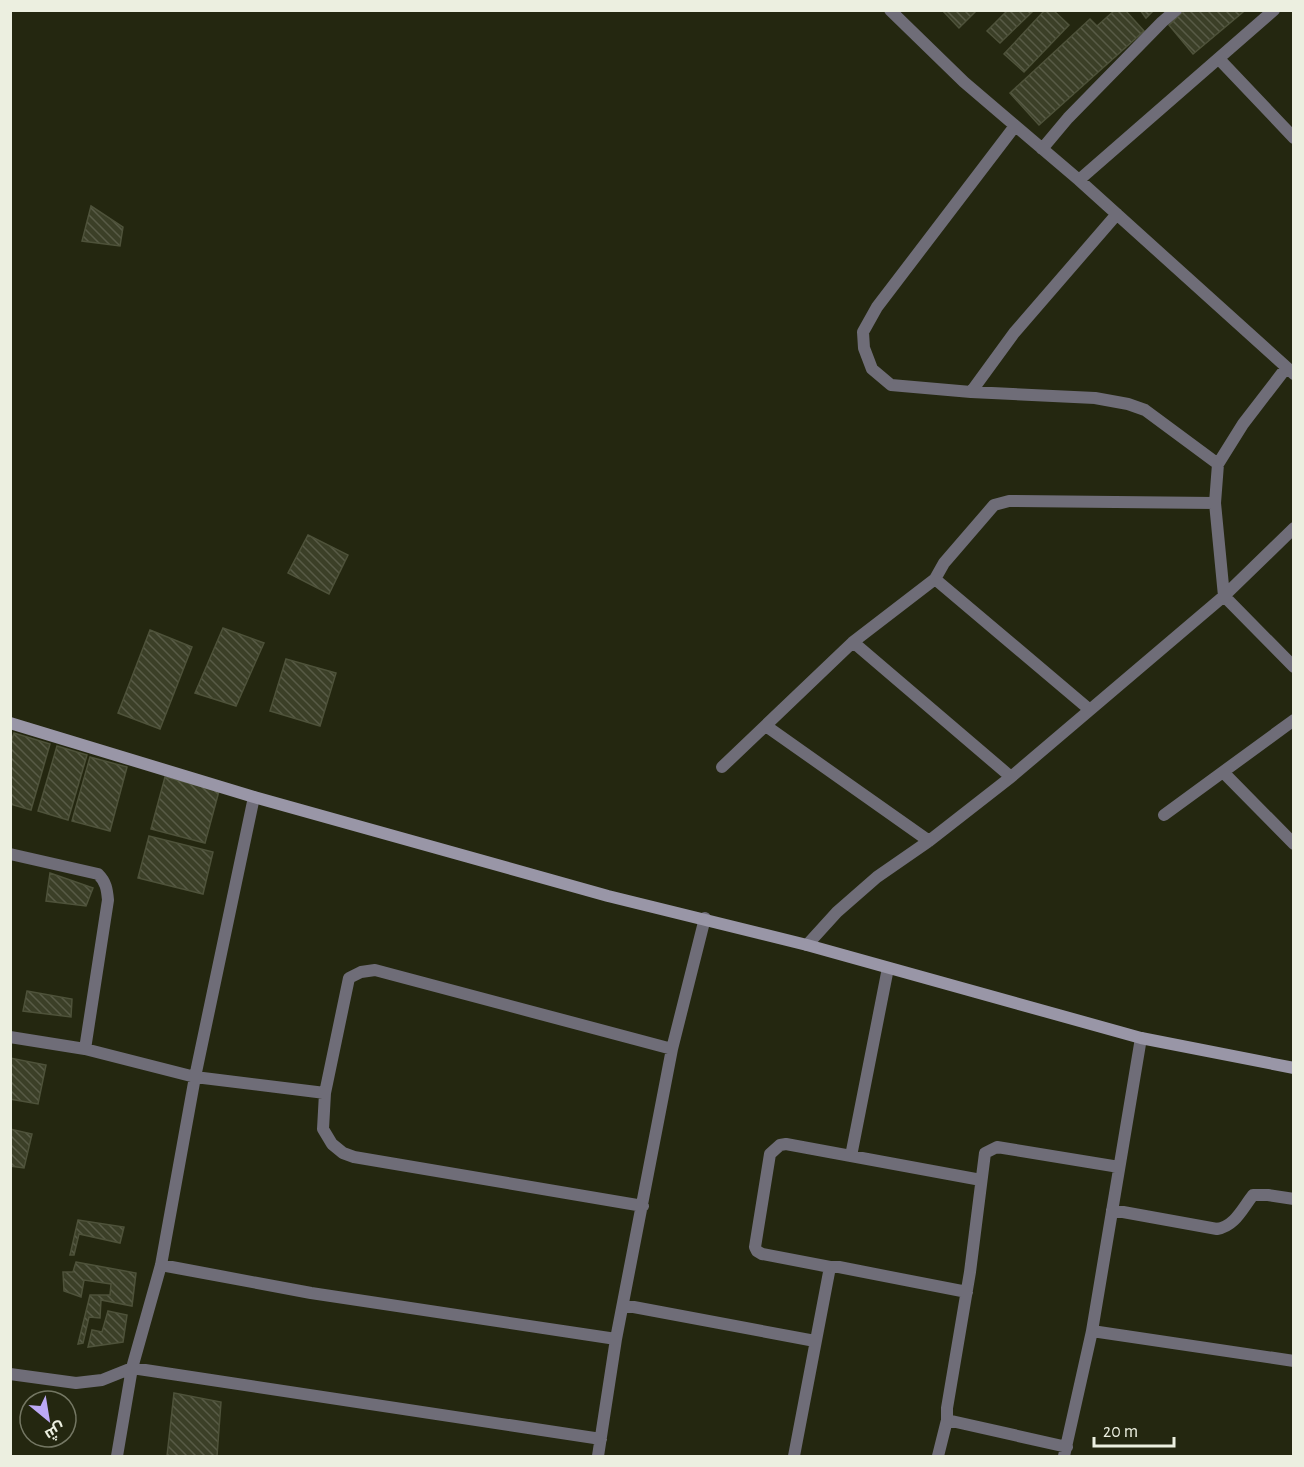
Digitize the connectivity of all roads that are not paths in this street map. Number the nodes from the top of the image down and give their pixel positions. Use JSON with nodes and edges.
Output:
{"nodes":[{"id":1,"x":890,"y":10,"type":"edge"},
{"id":2,"x":1176,"y":10,"type":"edge"},
{"id":3,"x":1265,"y":13,"type":"edge"},
{"id":4,"x":1219,"y":58,"type":"junction"},
{"id":5,"x":1016,"y":126,"type":"junction"},
{"id":6,"x":1293,"y":138,"type":"edge"},
{"id":7,"x":1042,"y":149,"type":"junction"},
{"id":8,"x":1079,"y":180,"type":"junction"},
{"id":9,"x":1117,"y":214,"type":"junction"},
{"id":10,"x":1290,"y":371,"type":"edge"},
{"id":11,"x":971,"y":392,"type":"junction"},
{"id":12,"x":1218,"y":464,"type":"junction"},
{"id":13,"x":1215,"y":504,"type":"junction"},
{"id":14,"x":1293,"y":528,"type":"edge"},
{"id":15,"x":934,"y":579,"type":"junction"},
{"id":16,"x":1224,"y":596,"type":"junction"},
{"id":17,"x":853,"y":642,"type":"junction"},
{"id":18,"x":1293,"y":667,"type":"edge"},
{"id":19,"x":1090,"y":710,"type":"junction"},
{"id":20,"x":1293,"y":720,"type":"edge"},
{"id":21,"x":10,"y":723,"type":"edge"},
{"id":22,"x":766,"y":726,"type":"junction"},
{"id":23,"x":722,"y":767,"type":"dead end"},
{"id":24,"x":1223,"y":772,"type":"junction"},
{"id":25,"x":1011,"y":777,"type":"junction"},
{"id":26,"x":254,"y":797,"type":"junction"},
{"id":27,"x":1164,"y":816,"type":"dead end"},
{"id":28,"x":929,"y":841,"type":"junction"},
{"id":29,"x":1293,"y":844,"type":"edge"},
{"id":30,"x":10,"y":854,"type":"edge"},
{"id":31,"x":705,"y":918,"type":"junction"},
{"id":32,"x":807,"y":945,"type":"junction"},
{"id":33,"x":888,"y":968,"type":"junction"},
{"id":34,"x":10,"y":1037,"type":"edge"},
{"id":35,"x":1141,"y":1038,"type":"junction"},
{"id":36,"x":85,"y":1049,"type":"junction"},
{"id":37,"x":672,"y":1049,"type":"junction"},
{"id":38,"x":1293,"y":1068,"type":"edge"},
{"id":39,"x":195,"y":1077,"type":"junction"},
{"id":40,"x":325,"y":1093,"type":"junction"},
{"id":41,"x":851,"y":1156,"type":"junction"},
{"id":42,"x":1119,"y":1167,"type":"junction"},
{"id":43,"x":981,"y":1180,"type":"junction"},
{"id":44,"x":1293,"y":1199,"type":"edge"},
{"id":45,"x":643,"y":1206,"type":"junction"},
{"id":46,"x":1112,"y":1210,"type":"junction"},
{"id":47,"x":161,"y":1264,"type":"junction"},
{"id":48,"x":830,"y":1267,"type":"junction"},
{"id":49,"x":967,"y":1292,"type":"junction"},
{"id":50,"x":623,"y":1305,"type":"junction"},
{"id":51,"x":1092,"y":1331,"type":"junction"},
{"id":52,"x":616,"y":1338,"type":"junction"},
{"id":53,"x":816,"y":1341,"type":"junction"},
{"id":54,"x":1293,"y":1360,"type":"edge"},
{"id":55,"x":132,"y":1368,"type":"junction"},
{"id":56,"x":10,"y":1374,"type":"edge"},
{"id":57,"x":947,"y":1420,"type":"junction"},
{"id":58,"x":601,"y":1439,"type":"junction"},
{"id":59,"x":1065,"y":1452,"type":"edge"},
{"id":60,"x":117,"y":1456,"type":"edge"},
{"id":61,"x":598,"y":1456,"type":"edge"},
{"id":62,"x":794,"y":1456,"type":"edge"},
{"id":63,"x":938,"y":1456,"type":"edge"}],
"edges":[{"from":1,"to":5,"type":"street"},
{"from":2,"to":7,"type":"street"},
{"from":3,"to":4,"type":"street"},
{"from":4,"to":6,"type":"street"},
{"from":4,"to":8,"type":"street"},
{"from":5,"to":7,"type":"street"},
{"from":5,"to":11,"type":"street"},
{"from":7,"to":8,"type":"street"},
{"from":8,"to":9,"type":"street"},
{"from":9,"to":10,"type":"street"},
{"from":9,"to":11,"type":"street"},
{"from":10,"to":12,"type":"street"},
{"from":11,"to":12,"type":"street"},
{"from":12,"to":13,"type":"street"},
{"from":13,"to":15,"type":"street"},
{"from":13,"to":16,"type":"street"},
{"from":14,"to":16,"type":"street"},
{"from":15,"to":17,"type":"street"},
{"from":15,"to":19,"type":"street"},
{"from":16,"to":18,"type":"street"},
{"from":16,"to":19,"type":"street"},
{"from":17,"to":22,"type":"street"},
{"from":17,"to":25,"type":"street"},
{"from":19,"to":25,"type":"street"},
{"from":20,"to":24,"type":"street"},
{"from":21,"to":26,"type":"main road"},
{"from":22,"to":23,"type":"street"},
{"from":22,"to":28,"type":"street"},
{"from":24,"to":27,"type":"street"},
{"from":24,"to":29,"type":"street"},
{"from":25,"to":28,"type":"street"},
{"from":26,"to":31,"type":"main road"},
{"from":26,"to":39,"type":"street"},
{"from":28,"to":32,"type":"street"},
{"from":30,"to":36,"type":"street"},
{"from":31,"to":32,"type":"main road"},
{"from":31,"to":37,"type":"street"},
{"from":32,"to":33,"type":"main road"},
{"from":33,"to":35,"type":"main road"},
{"from":33,"to":41,"type":"street"},
{"from":34,"to":36,"type":"street"},
{"from":35,"to":38,"type":"main road"},
{"from":35,"to":42,"type":"street"},
{"from":36,"to":39,"type":"street"},
{"from":37,"to":40,"type":"street"},
{"from":37,"to":45,"type":"street"},
{"from":39,"to":40,"type":"street"},
{"from":39,"to":47,"type":"street"},
{"from":40,"to":45,"type":"street"},
{"from":41,"to":43,"type":"street"},
{"from":41,"to":48,"type":"street"},
{"from":42,"to":43,"type":"street"},
{"from":42,"to":46,"type":"street"},
{"from":43,"to":49,"type":"street"},
{"from":44,"to":46,"type":"street"},
{"from":45,"to":50,"type":"street"},
{"from":46,"to":51,"type":"street"},
{"from":47,"to":52,"type":"street"},
{"from":47,"to":55,"type":"street"},
{"from":48,"to":49,"type":"street"},
{"from":48,"to":53,"type":"street"},
{"from":49,"to":57,"type":"street"},
{"from":50,"to":52,"type":"street"},
{"from":50,"to":53,"type":"street"},
{"from":51,"to":54,"type":"street"},
{"from":51,"to":59,"type":"street"},
{"from":52,"to":58,"type":"street"},
{"from":53,"to":62,"type":"street"},
{"from":55,"to":56,"type":"street"},
{"from":55,"to":58,"type":"street"},
{"from":55,"to":60,"type":"street"},
{"from":57,"to":59,"type":"street"},
{"from":57,"to":63,"type":"street"},
{"from":58,"to":61,"type":"street"}]}
